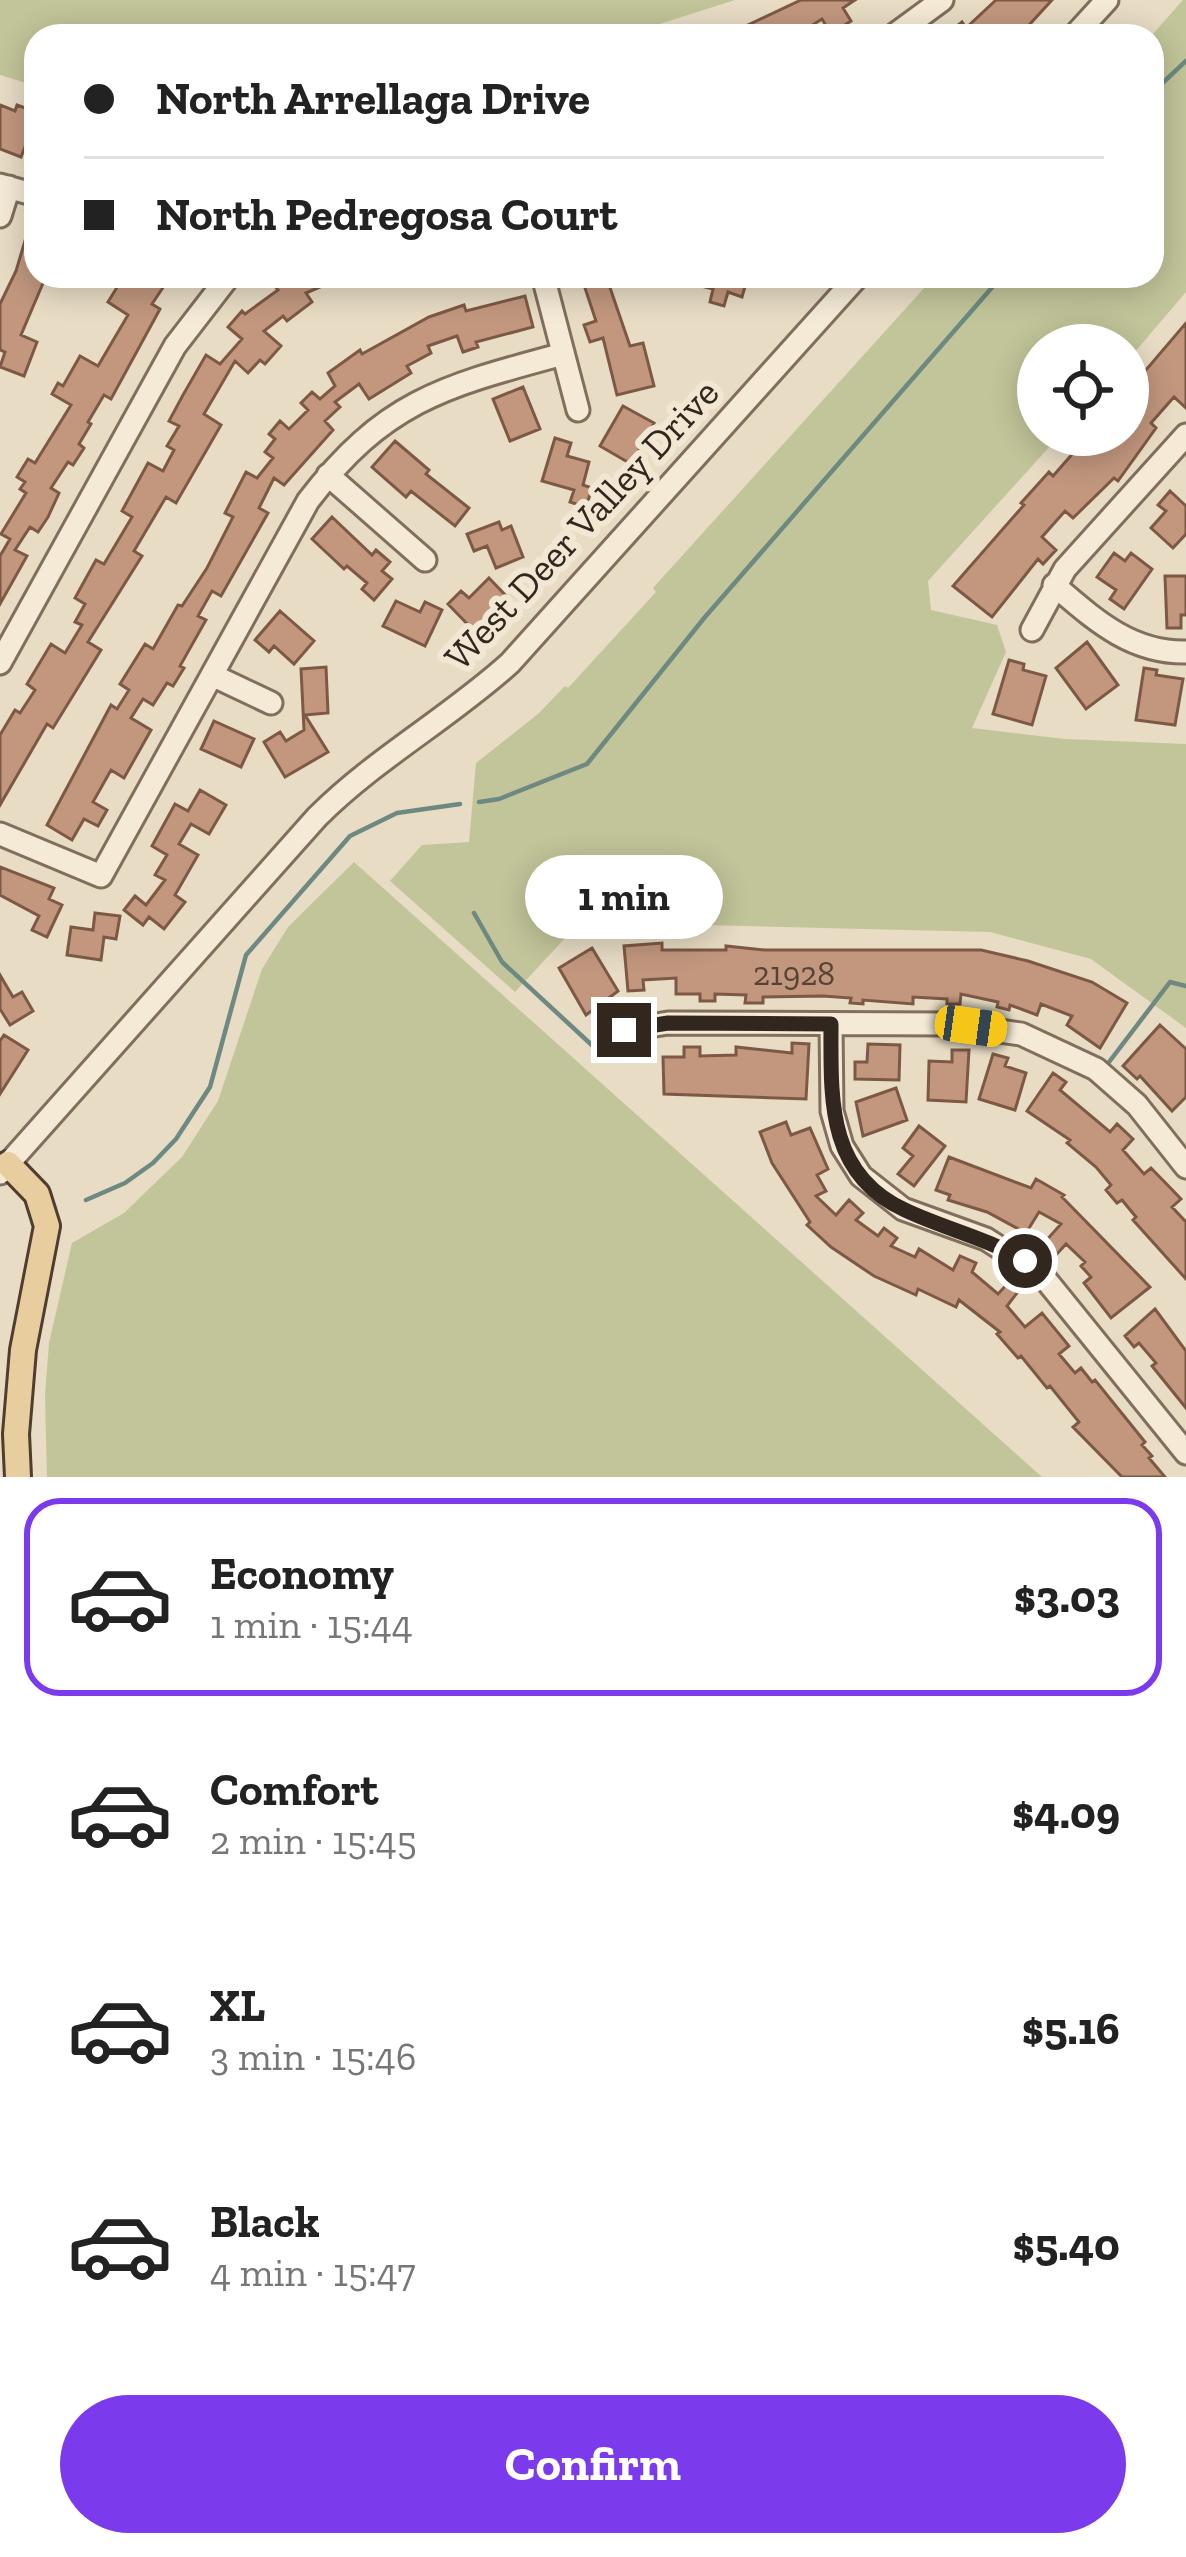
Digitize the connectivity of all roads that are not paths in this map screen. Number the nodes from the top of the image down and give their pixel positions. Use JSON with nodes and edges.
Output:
{"nodes":[{"id":1,"x":942,"y":0,"type":"edge"},
{"id":2,"x":1108,"y":0,"type":"edge"},
{"id":3,"x":909,"y":24,"type":"edge"},
{"id":4,"x":1085,"y":24,"type":"edge"},
{"id":5,"x":4,"y":186,"type":"edge"},
{"id":6,"x":0,"y":216,"type":"edge"},
{"id":7,"x":210,"y":288,"type":"edge"},
{"id":8,"x":546,"y":288,"type":"edge"},
{"id":9,"x":847,"y":288,"type":"edge"},
{"id":10,"x":563,"y":354,"type":"junction"},
{"id":11,"x":578,"y":410,"type":"dead end"},
{"id":12,"x":1186,"y":435,"type":"edge"},
{"id":13,"x":328,"y":475,"type":"junction"},
{"id":14,"x":424,"y":560,"type":"dead end"},
{"id":15,"x":1054,"y":585,"type":"junction"},
{"id":16,"x":1032,"y":630,"type":"dead end"},
{"id":17,"x":1186,"y":652,"type":"edge"},
{"id":18,"x":0,"y":663,"type":"edge"},
{"id":19,"x":214,"y":676,"type":"junction"},
{"id":20,"x":271,"y":704,"type":"dead end"},
{"id":21,"x":0,"y":834,"type":"edge"},
{"id":22,"x":831,"y":1024,"type":"junction"},
{"id":23,"x":624,"y":1030,"type":"dead end"},
{"id":24,"x":1186,"y":1167,"type":"edge"},
{"id":25,"x":4,"y":1169,"type":"edge"},
{"id":26,"x":1186,"y":1453,"type":"edge"},
{"id":27,"x":18,"y":1477,"type":"edge"}],
"edges":[{"from":1,"to":3,"type":"street"},
{"from":2,"to":4,"type":"street"},
{"from":5,"to":6,"type":"street"},
{"from":7,"to":18,"type":"street"},
{"from":8,"to":10,"type":"street"},
{"from":9,"to":25,"type":"street","name":"West Deer Valley Drive"},
{"from":10,"to":11,"type":"street"},
{"from":10,"to":13,"type":"street"},
{"from":12,"to":15,"type":"street"},
{"from":13,"to":14,"type":"street"},
{"from":13,"to":19,"type":"street"},
{"from":15,"to":16,"type":"street"},
{"from":15,"to":17,"type":"street"},
{"from":19,"to":20,"type":"street"},
{"from":19,"to":21,"type":"street"},
{"from":22,"to":23,"type":"street"},
{"from":22,"to":24,"type":"street"},
{"from":22,"to":26,"type":"street"},
{"from":25,"to":27,"type":"main road"}]}
